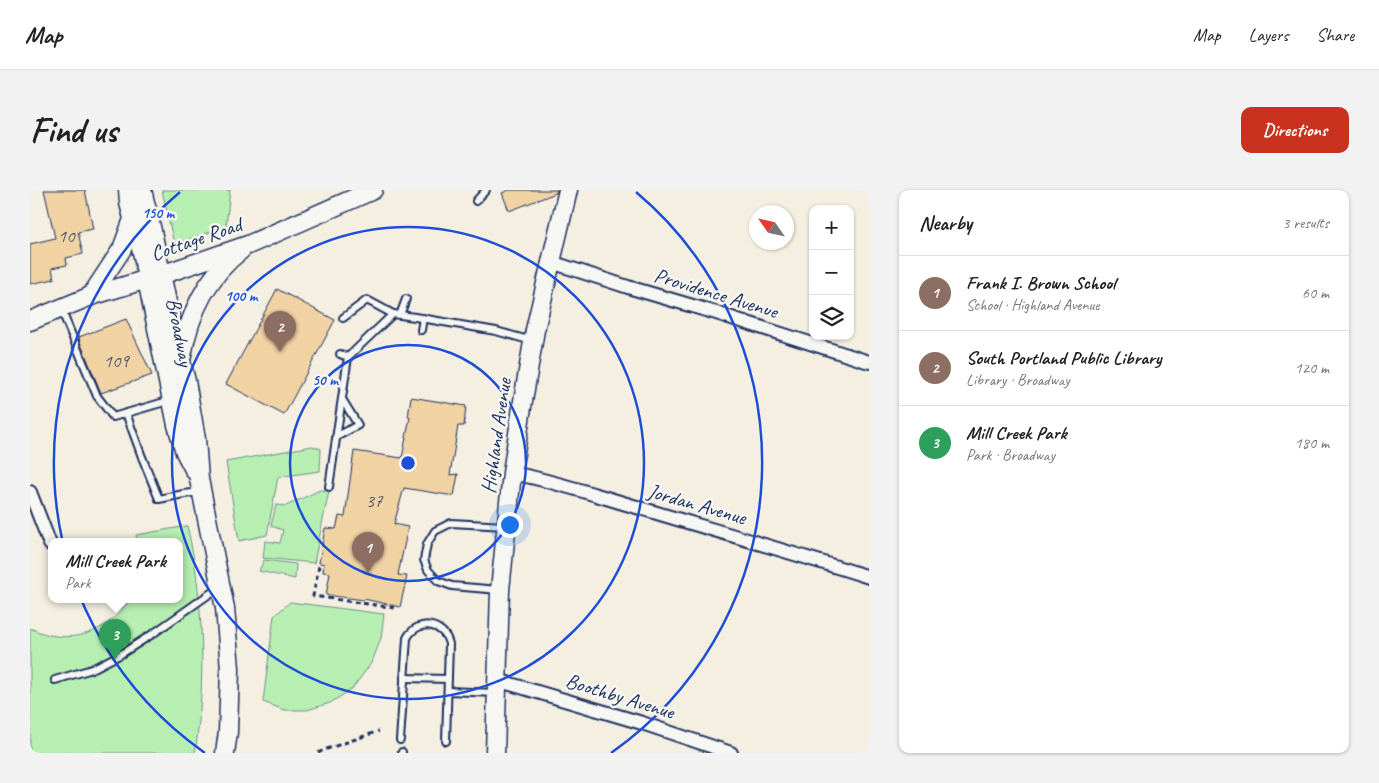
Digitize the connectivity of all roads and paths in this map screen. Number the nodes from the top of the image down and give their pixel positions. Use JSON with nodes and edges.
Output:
{"nodes":[{"id":1,"x":128,"y":190,"type":"edge"},
{"id":2,"x":142,"y":190,"type":"edge"},
{"id":3,"x":373,"y":190,"type":"edge"},
{"id":4,"x":486,"y":190,"type":"edge"},
{"id":5,"x":568,"y":190,"type":"edge"},
{"id":6,"x":476,"y":201,"type":"dead end"},
{"id":7,"x":133,"y":219,"type":"junction"},
{"id":8,"x":248,"y":245,"type":"junction"},
{"id":9,"x":551,"y":262,"type":"junction"},
{"id":10,"x":154,"y":278,"type":"junction"},
{"id":11,"x":91,"y":296,"type":"junction"},
{"id":12,"x":406,"y":299,"type":"dead end"},
{"id":13,"x":61,"y":308,"type":"junction"},
{"id":14,"x":396,"y":315,"type":"junction"},
{"id":15,"x":343,"y":318,"type":"dead end"},
{"id":16,"x":423,"y":318,"type":"junction"},
{"id":17,"x":30,"y":321,"type":"edge"},
{"id":18,"x":421,"y":330,"type":"dead end"},
{"id":19,"x":533,"y":342,"type":"junction"},
{"id":20,"x":340,"y":354,"type":"dead end"},
{"id":21,"x":348,"y":357,"type":"junction"},
{"id":22,"x":181,"y":361,"type":"junction"},
{"id":23,"x":869,"y":362,"type":"edge"},
{"id":24,"x":342,"y":399,"type":"junction"},
{"id":25,"x":172,"y":401,"type":"junction"},
{"id":26,"x":126,"y":413,"type":"junction"},
{"id":27,"x":336,"y":437,"type":"junction"},
{"id":28,"x":512,"y":473,"type":"junction"},
{"id":29,"x":200,"y":486,"type":"junction"},
{"id":30,"x":329,"y":487,"type":"dead end"},
{"id":31,"x":30,"y":492,"type":"edge"},
{"id":32,"x":506,"y":526,"type":"junction"},
{"id":33,"x":48,"y":539,"type":"edge"},
{"id":34,"x":319,"y":566,"type":"dead end"},
{"id":35,"x":869,"y":577,"type":"edge"},
{"id":36,"x":221,"y":586,"type":"junction"},
{"id":37,"x":500,"y":590,"type":"junction"},
{"id":38,"x":395,"y":608,"type":"dead end"},
{"id":39,"x":404,"y":678,"type":"junction"},
{"id":40,"x":448,"y":679,"type":"junction"},
{"id":41,"x":55,"y":680,"type":"dead end"},
{"id":42,"x":497,"y":686,"type":"junction"},
{"id":43,"x":448,"y":691,"type":"junction"},
{"id":44,"x":379,"y":731,"type":"dead end"},
{"id":45,"x":400,"y":740,"type":"dead end"},
{"id":46,"x":446,"y":741,"type":"dead end"},
{"id":47,"x":225,"y":753,"type":"edge"},
{"id":48,"x":318,"y":753,"type":"edge"},
{"id":49,"x":495,"y":753,"type":"edge"},
{"id":50,"x":731,"y":753,"type":"edge"}],
"edges":[{"from":1,"to":7,"type":"main road","name":"Broadway"},
{"from":2,"to":10,"type":"main road","name":"Broadway"},
{"from":3,"to":8,"type":"main road","name":"Cottage Road"},
{"from":4,"to":6,"type":"lane"},
{"from":5,"to":9,"type":"main road","name":"Highland Avenue"},
{"from":7,"to":10,"type":"main road","name":"Broadway"},
{"from":7,"to":11,"type":"main road"},
{"from":8,"to":10,"type":"main road","name":"Cottage Road"},
{"from":8,"to":22,"type":"main road"},
{"from":9,"to":19,"type":"main road","name":"Highland Avenue"},
{"from":9,"to":23,"type":"street","name":"Providence Avenue"},
{"from":10,"to":11,"type":"main road","name":"Cottage Road"},
{"from":10,"to":22,"type":"main road","name":"Broadway"},
{"from":10,"to":25,"type":"main road","name":"Broadway"},
{"from":11,"to":13,"type":"main road","name":"Cottage Road"},
{"from":12,"to":14,"type":"lane"},
{"from":13,"to":17,"type":"main road","name":"Cottage Road"},
{"from":13,"to":26,"type":"lane"},
{"from":14,"to":15,"type":"lane"},
{"from":14,"to":16,"type":"lane"},
{"from":14,"to":21,"type":"lane"},
{"from":16,"to":18,"type":"lane"},
{"from":16,"to":19,"type":"lane"},
{"from":19,"to":28,"type":"main road","name":"Highland Avenue"},
{"from":20,"to":21,"type":"lane"},
{"from":21,"to":24,"type":"lane"},
{"from":22,"to":29,"type":"main road","name":"Broadway"},
{"from":24,"to":27,"type":"lane"},
{"from":24,"to":27,"type":"lane"},
{"from":25,"to":26,"type":"lane"},
{"from":25,"to":29,"type":"main road","name":"Broadway"},
{"from":26,"to":29,"type":"lane"},
{"from":27,"to":30,"type":"lane"},
{"from":28,"to":32,"type":"main road","name":"Highland Avenue"},
{"from":28,"to":35,"type":"street","name":"Jordan Avenue"},
{"from":29,"to":36,"type":"main road","name":"Broadway"},
{"from":31,"to":33,"type":"street"},
{"from":32,"to":37,"type":"main road","name":"Highland Avenue"},
{"from":32,"to":37,"type":"lane"},
{"from":34,"to":38,"type":"path"},
{"from":36,"to":41,"type":"lane"},
{"from":36,"to":47,"type":"main road","name":"Broadway"},
{"from":37,"to":42,"type":"main road","name":"Highland Avenue"},
{"from":39,"to":40,"type":"lane"},
{"from":39,"to":40,"type":"lane"},
{"from":39,"to":45,"type":"lane"},
{"from":40,"to":43,"type":"lane"},
{"from":42,"to":43,"type":"lane"},
{"from":42,"to":49,"type":"main road","name":"Highland Avenue"},
{"from":42,"to":50,"type":"street","name":"Boothby Avenue"},
{"from":43,"to":46,"type":"lane"},
{"from":44,"to":48,"type":"path"}]}
